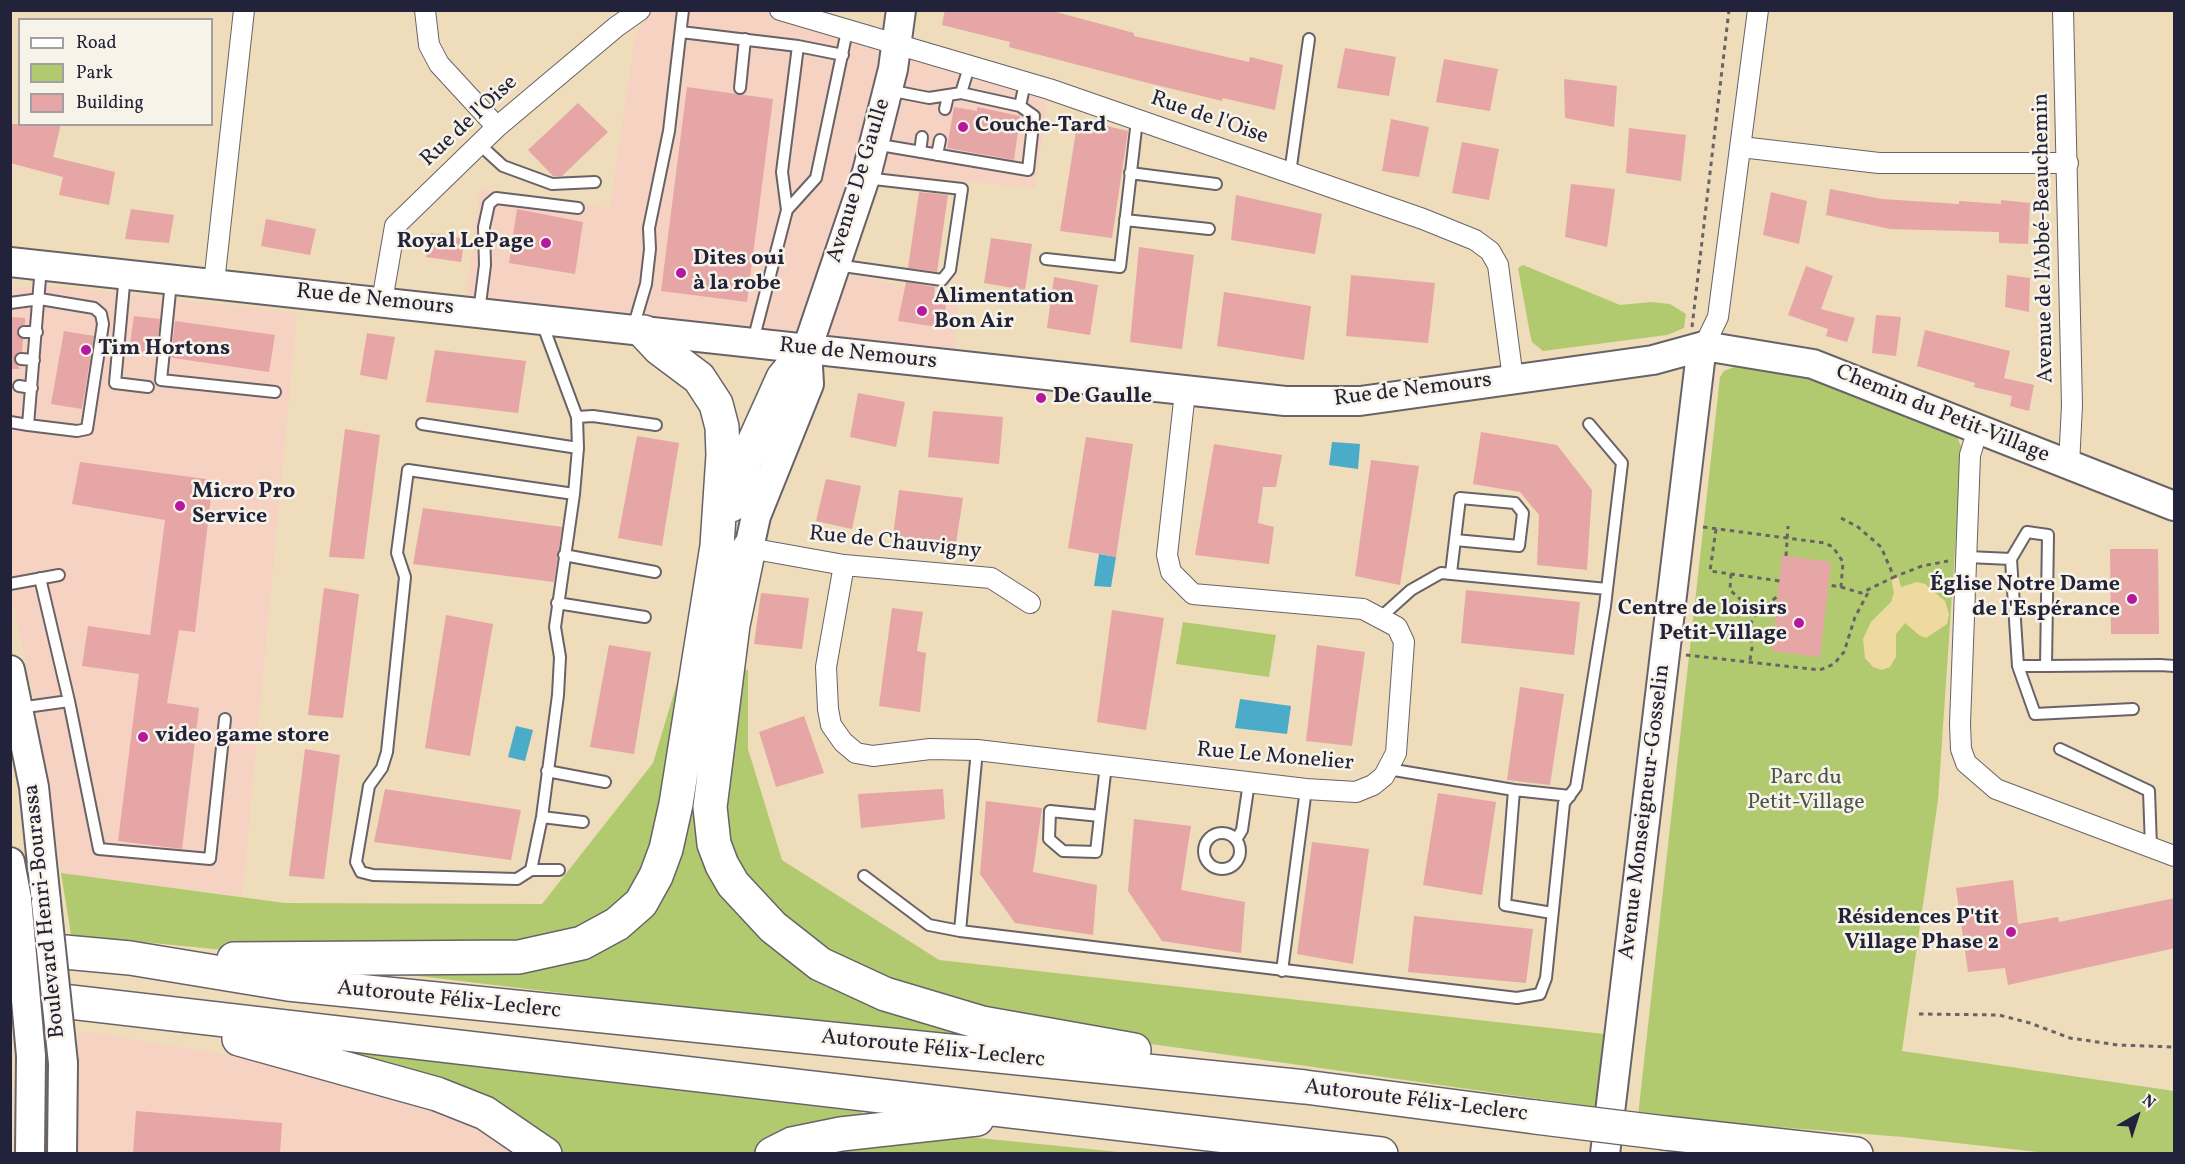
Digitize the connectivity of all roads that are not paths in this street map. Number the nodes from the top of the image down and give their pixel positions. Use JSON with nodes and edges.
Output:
{"nodes":[{"id":1,"x":244,"y":10,"type":"edge"},
{"id":2,"x":425,"y":10,"type":"edge"},
{"id":3,"x":640,"y":10,"type":"edge"},
{"id":4,"x":683,"y":10,"type":"edge"},
{"id":5,"x":780,"y":10,"type":"edge"},
{"id":6,"x":901,"y":10,"type":"edge"},
{"id":7,"x":1758,"y":10,"type":"edge"},
{"id":8,"x":2063,"y":10,"type":"edge"},
{"id":9,"x":847,"y":31,"type":"junction"},
{"id":10,"x":681,"y":32,"type":"junction"},
{"id":11,"x":745,"y":39,"type":"junction"},
{"id":12,"x":1309,"y":39,"type":"dead end"},
{"id":13,"x":897,"y":45,"type":"junction"},
{"id":14,"x":798,"y":46,"type":"junction"},
{"id":15,"x":843,"y":55,"type":"junction"},
{"id":16,"x":969,"y":67,"type":"junction"},
{"id":17,"x":1025,"y":83,"type":"junction"},
{"id":18,"x":740,"y":88,"type":"dead end"},
{"id":19,"x":888,"y":90,"type":"junction"},
{"id":20,"x":961,"y":93,"type":"junction"},
{"id":21,"x":948,"y":96,"type":"junction"},
{"id":22,"x":1020,"y":106,"type":"junction"},
{"id":23,"x":945,"y":109,"type":"dead end"},
{"id":24,"x":1137,"y":120,"type":"junction"},
{"id":25,"x":497,"y":127,"type":"junction"},
{"id":26,"x":922,"y":137,"type":"dead end"},
{"id":27,"x":940,"y":140,"type":"dead end"},
{"id":28,"x":479,"y":144,"type":"junction"},
{"id":29,"x":874,"y":144,"type":"junction"},
{"id":30,"x":1741,"y":147,"type":"junction"},
{"id":31,"x":920,"y":152,"type":"junction"},
{"id":32,"x":937,"y":155,"type":"junction"},
{"id":33,"x":2068,"y":163,"type":"junction"},
{"id":34,"x":1131,"y":173,"type":"junction"},
{"id":35,"x":1290,"y":173,"type":"junction"},
{"id":36,"x":865,"y":178,"type":"junction"},
{"id":37,"x":595,"y":183,"type":"dead end"},
{"id":38,"x":1216,"y":184,"type":"dead end"},
{"id":39,"x":578,"y":208,"type":"dead end"},
{"id":40,"x":787,"y":210,"type":"junction"},
{"id":41,"x":1125,"y":220,"type":"junction"},
{"id":42,"x":1209,"y":229,"type":"dead end"},
{"id":43,"x":1046,"y":259,"type":"dead end"},
{"id":44,"x":10,"y":262,"type":"edge"},
{"id":45,"x":836,"y":265,"type":"junction"},
{"id":46,"x":41,"y":266,"type":"junction"},
{"id":47,"x":125,"y":274,"type":"junction"},
{"id":48,"x":171,"y":279,"type":"junction"},
{"id":49,"x":214,"y":283,"type":"junction"},
{"id":50,"x":40,"y":299,"type":"junction"},
{"id":51,"x":382,"y":301,"type":"junction"},
{"id":52,"x":10,"y":303,"type":"edge"},
{"id":53,"x":479,"y":313,"type":"junction"},
{"id":54,"x":541,"y":320,"type":"junction"},
{"id":55,"x":24,"y":332,"type":"dead end"},
{"id":56,"x":37,"y":332,"type":"junction"},
{"id":57,"x":638,"y":332,"type":"junction"},
{"id":58,"x":753,"y":344,"type":"junction"},
{"id":59,"x":1700,"y":347,"type":"junction"},
{"id":60,"x":807,"y":350,"type":"junction"},
{"id":61,"x":21,"y":359,"type":"dead end"},
{"id":62,"x":34,"y":360,"type":"junction"},
{"id":63,"x":1513,"y":379,"type":"junction"},
{"id":64,"x":19,"y":386,"type":"dead end"},
{"id":65,"x":148,"y":387,"type":"dead end"},
{"id":66,"x":32,"y":388,"type":"junction"},
{"id":67,"x":275,"y":392,"type":"dead end"},
{"id":68,"x":1185,"y":392,"type":"junction"},
{"id":69,"x":577,"y":417,"type":"junction"},
{"id":70,"x":10,"y":422,"type":"edge"},
{"id":71,"x":422,"y":424,"type":"dead end"},
{"id":72,"x":1589,"y":424,"type":"dead end"},
{"id":73,"x":28,"y":425,"type":"junction"},
{"id":74,"x":656,"y":425,"type":"dead end"},
{"id":75,"x":1978,"y":429,"type":"junction"},
{"id":76,"x":578,"y":448,"type":"junction"},
{"id":77,"x":2068,"y":465,"type":"junction"},
{"id":78,"x":574,"y":494,"type":"junction"},
{"id":79,"x":2175,"y":506,"type":"edge"},
{"id":80,"x":1455,"y":540,"type":"junction"},
{"id":81,"x":733,"y":547,"type":"junction"},
{"id":82,"x":564,"y":555,"type":"junction"},
{"id":83,"x":1968,"y":557,"type":"junction"},
{"id":84,"x":2011,"y":559,"type":"junction"},
{"id":85,"x":844,"y":565,"type":"junction"},
{"id":86,"x":655,"y":572,"type":"dead end"},
{"id":87,"x":1451,"y":573,"type":"junction"},
{"id":88,"x":59,"y":575,"type":"dead end"},
{"id":89,"x":40,"y":578,"type":"junction"},
{"id":90,"x":10,"y":584,"type":"edge"},
{"id":91,"x":1607,"y":589,"type":"junction"},
{"id":92,"x":558,"y":603,"type":"junction"},
{"id":93,"x":1030,"y":603,"type":"dead end"},
{"id":94,"x":1381,"y":617,"type":"junction"},
{"id":95,"x":645,"y":618,"type":"dead end"},
{"id":96,"x":2018,"y":666,"type":"junction"},
{"id":97,"x":2046,"y":666,"type":"junction"},
{"id":98,"x":2175,"y":666,"type":"edge"},
{"id":99,"x":10,"y":670,"type":"edge"},
{"id":100,"x":69,"y":701,"type":"junction"},
{"id":101,"x":18,"y":708,"type":"junction"},
{"id":102,"x":2133,"y":709,"type":"dead end"},
{"id":103,"x":225,"y":719,"type":"dead end"},
{"id":104,"x":2060,"y":749,"type":"dead end"},
{"id":105,"x":977,"y":750,"type":"junction"},
{"id":106,"x":1106,"y":765,"type":"junction"},
{"id":107,"x":1388,"y":769,"type":"junction"},
{"id":108,"x":547,"y":771,"type":"junction"},
{"id":109,"x":605,"y":782,"type":"dead end"},
{"id":110,"x":1249,"y":782,"type":"junction"},
{"id":111,"x":1306,"y":789,"type":"junction"},
{"id":112,"x":1514,"y":790,"type":"junction"},
{"id":113,"x":1570,"y":796,"type":"junction"},
{"id":114,"x":1100,"y":816,"type":"junction"},
{"id":115,"x":542,"y":817,"type":"junction"},
{"id":116,"x":583,"y":822,"type":"dead end"},
{"id":117,"x":1236,"y":840,"type":"dead end"},
{"id":118,"x":2151,"y":847,"type":"junction"},
{"id":119,"x":2175,"y":856,"type":"edge"},
{"id":120,"x":10,"y":862,"type":"edge"},
{"id":121,"x":531,"y":870,"type":"junction"},
{"id":122,"x":559,"y":870,"type":"dead end"},
{"id":123,"x":864,"y":876,"type":"dead end"},
{"id":124,"x":1552,"y":913,"type":"junction"},
{"id":125,"x":960,"y":931,"type":"junction"},
{"id":126,"x":10,"y":946,"type":"edge"},
{"id":127,"x":130,"y":958,"type":"junction"},
{"id":128,"x":1282,"y":971,"type":"junction"},
{"id":129,"x":10,"y":995,"type":"edge"},
{"id":130,"x":142,"y":1011,"type":"junction"},
{"id":131,"x":1305,"y":1087,"type":"junction"},
{"id":132,"x":1038,"y":1112,"type":"junction"},
{"id":133,"x":30,"y":1154,"type":"edge"},
{"id":134,"x":62,"y":1154,"type":"edge"},
{"id":135,"x":545,"y":1154,"type":"edge"},
{"id":136,"x":772,"y":1154,"type":"edge"},
{"id":137,"x":1382,"y":1154,"type":"edge"},
{"id":138,"x":1605,"y":1154,"type":"edge"},
{"id":139,"x":1856,"y":1154,"type":"edge"}],
"edges":[{"from":1,"to":49,"type":"street"},
{"from":2,"to":25,"type":"street"},
{"from":3,"to":25,"type":"street","name":"Rue de l'Oise"},
{"from":4,"to":10,"type":"lane"},
{"from":5,"to":9,"type":"street","name":"Rue de l'Oise"},
{"from":6,"to":13,"type":"street","name":"Avenue De Gaulle"},
{"from":7,"to":30,"type":"street","name":"Avenue Monseigneur-Gosselin"},
{"from":8,"to":33,"type":"street","name":"Avenue de l'Abbé-Beauchemin"},
{"from":9,"to":13,"type":"street","name":"Rue de l'Oise"},
{"from":9,"to":15,"type":"lane"},
{"from":10,"to":11,"type":"lane"},
{"from":10,"to":57,"type":"lane"},
{"from":11,"to":14,"type":"lane"},
{"from":11,"to":18,"type":"lane"},
{"from":12,"to":35,"type":"lane"},
{"from":13,"to":16,"type":"street","name":"Rue de l'Oise"},
{"from":13,"to":19,"type":"street","name":"Avenue De Gaulle"},
{"from":14,"to":15,"type":"lane"},
{"from":14,"to":40,"type":"lane"},
{"from":15,"to":40,"type":"lane"},
{"from":16,"to":17,"type":"street","name":"Rue de l'Oise"},
{"from":16,"to":20,"type":"lane"},
{"from":17,"to":22,"type":"lane"},
{"from":17,"to":24,"type":"street","name":"Rue de l'Oise"},
{"from":19,"to":21,"type":"lane"},
{"from":19,"to":29,"type":"street","name":"Avenue De Gaulle"},
{"from":20,"to":21,"type":"lane"},
{"from":20,"to":22,"type":"lane"},
{"from":21,"to":23,"type":"lane"},
{"from":22,"to":32,"type":"lane"},
{"from":24,"to":34,"type":"lane"},
{"from":24,"to":35,"type":"street","name":"Rue de l'Oise"},
{"from":25,"to":28,"type":"street","name":"Rue de l'Oise"},
{"from":26,"to":31,"type":"lane"},
{"from":27,"to":32,"type":"lane"},
{"from":28,"to":37,"type":"lane"},
{"from":28,"to":51,"type":"street","name":"Rue de l'Oise"},
{"from":29,"to":31,"type":"lane"},
{"from":29,"to":36,"type":"street","name":"Avenue De Gaulle"},
{"from":30,"to":33,"type":"street"},
{"from":30,"to":59,"type":"street","name":"Avenue Monseigneur-Gosselin"},
{"from":31,"to":32,"type":"lane"},
{"from":33,"to":77,"type":"street","name":"Avenue de l'Abbé-Beauchemin"},
{"from":34,"to":38,"type":"lane"},
{"from":34,"to":41,"type":"lane"},
{"from":35,"to":63,"type":"street","name":"Rue de l'Oise"},
{"from":36,"to":45,"type":"street","name":"Avenue De Gaulle"},
{"from":36,"to":45,"type":"lane"},
{"from":39,"to":53,"type":"lane"},
{"from":40,"to":58,"type":"lane"},
{"from":41,"to":42,"type":"lane"},
{"from":41,"to":43,"type":"lane"},
{"from":44,"to":46,"type":"street","name":"Rue de Nemours"},
{"from":45,"to":60,"type":"street","name":"Avenue De Gaulle"},
{"from":46,"to":47,"type":"street","name":"Rue de Nemours"},
{"from":46,"to":50,"type":"lane"},
{"from":47,"to":48,"type":"street","name":"Rue de Nemours"},
{"from":47,"to":65,"type":"lane"},
{"from":48,"to":49,"type":"street","name":"Rue de Nemours"},
{"from":48,"to":67,"type":"lane"},
{"from":49,"to":51,"type":"street","name":"Rue de Nemours"},
{"from":50,"to":52,"type":"lane"},
{"from":50,"to":56,"type":"lane"},
{"from":50,"to":73,"type":"lane"},
{"from":51,"to":53,"type":"street","name":"Rue de Nemours"},
{"from":53,"to":54,"type":"street","name":"Rue de Nemours"},
{"from":54,"to":57,"type":"street","name":"Rue de Nemours"},
{"from":54,"to":69,"type":"lane"},
{"from":55,"to":56,"type":"lane"},
{"from":56,"to":62,"type":"lane"},
{"from":57,"to":58,"type":"street","name":"Rue de Nemours"},
{"from":57,"to":81,"type":"highway"},
{"from":58,"to":60,"type":"street","name":"Rue de Nemours"},
{"from":59,"to":63,"type":"street","name":"Rue de Nemours"},
{"from":59,"to":75,"type":"street","name":"Chemin du Petit-Village"},
{"from":59,"to":138,"type":"street","name":"Avenue Monseigneur-Gosselin"},
{"from":60,"to":68,"type":"street","name":"Rue de Nemours"},
{"from":60,"to":81,"type":"highway"},
{"from":61,"to":62,"type":"lane"},
{"from":62,"to":66,"type":"lane"},
{"from":63,"to":68,"type":"street","name":"Rue de Nemours"},
{"from":64,"to":66,"type":"lane"},
{"from":66,"to":73,"type":"lane"},
{"from":68,"to":94,"type":"street"},
{"from":69,"to":74,"type":"lane"},
{"from":69,"to":76,"type":"lane"},
{"from":70,"to":73,"type":"lane"},
{"from":71,"to":76,"type":"lane"},
{"from":72,"to":91,"type":"lane"},
{"from":75,"to":77,"type":"street","name":"Chemin du Petit-Village"},
{"from":75,"to":83,"type":"street"},
{"from":76,"to":78,"type":"lane"},
{"from":77,"to":79,"type":"street","name":"Chemin du Petit-Village"},
{"from":78,"to":82,"type":"lane"},
{"from":78,"to":121,"type":"lane"},
{"from":80,"to":80,"type":"lane"},
{"from":80,"to":87,"type":"lane"},
{"from":81,"to":85,"type":"street","name":"Rue de Chauvigny"},
{"from":81,"to":127,"type":"highway"},
{"from":81,"to":131,"type":"highway"},
{"from":82,"to":86,"type":"lane"},
{"from":82,"to":92,"type":"lane"},
{"from":83,"to":84,"type":"lane"},
{"from":83,"to":118,"type":"street"},
{"from":84,"to":96,"type":"lane"},
{"from":84,"to":97,"type":"lane"},
{"from":85,"to":93,"type":"street","name":"Rue de Chauvigny"},
{"from":85,"to":105,"type":"street","name":"Rue Le Monelier"},
{"from":87,"to":91,"type":"lane"},
{"from":87,"to":94,"type":"lane"},
{"from":88,"to":89,"type":"lane"},
{"from":89,"to":90,"type":"lane"},
{"from":89,"to":100,"type":"lane"},
{"from":91,"to":113,"type":"lane"},
{"from":92,"to":95,"type":"lane"},
{"from":92,"to":108,"type":"lane"},
{"from":94,"to":107,"type":"street"},
{"from":96,"to":97,"type":"lane"},
{"from":96,"to":102,"type":"lane"},
{"from":97,"to":98,"type":"lane"},
{"from":99,"to":101,"type":"street","name":"Boulevard Henri-Bourassa"},
{"from":100,"to":101,"type":"lane"},
{"from":100,"to":103,"type":"lane"},
{"from":101,"to":134,"type":"street","name":"Boulevard Henri-Bourassa","bridge":true},
{"from":104,"to":118,"type":"lane"},
{"from":105,"to":106,"type":"street","name":"Rue Le Monelier"},
{"from":105,"to":125,"type":"lane"},
{"from":106,"to":110,"type":"street","name":"Rue Le Monelier"},
{"from":106,"to":114,"type":"lane"},
{"from":107,"to":111,"type":"street","name":"Rue Le Monelier"},
{"from":107,"to":112,"type":"lane"},
{"from":108,"to":109,"type":"lane"},
{"from":108,"to":115,"type":"lane"},
{"from":110,"to":111,"type":"street","name":"Rue Le Monelier"},
{"from":110,"to":117,"type":"lane"},
{"from":111,"to":128,"type":"lane"},
{"from":112,"to":113,"type":"lane"},
{"from":112,"to":124,"type":"lane"},
{"from":113,"to":124,"type":"lane"},
{"from":114,"to":114,"type":"lane"},
{"from":115,"to":116,"type":"lane"},
{"from":115,"to":121,"type":"lane"},
{"from":118,"to":119,"type":"street"},
{"from":120,"to":133,"type":"street","name":"Boulevard Henri-Bourassa","bridge":true},
{"from":121,"to":122,"type":"lane"},
{"from":123,"to":125,"type":"lane"},
{"from":124,"to":128,"type":"lane"},
{"from":125,"to":128,"type":"lane"},
{"from":126,"to":127,"type":"highway","name":"Autoroute Félix-Leclerc"},
{"from":127,"to":131,"type":"highway","name":"Autoroute Félix-Leclerc"},
{"from":129,"to":130,"type":"highway","name":"Autoroute Félix-Leclerc"},
{"from":130,"to":132,"type":"highway","name":"Autoroute Félix-Leclerc"},
{"from":130,"to":135,"type":"highway"},
{"from":131,"to":139,"type":"highway","name":"Autoroute Félix-Leclerc","bridge":true},
{"from":132,"to":136,"type":"highway"},
{"from":132,"to":137,"type":"highway","name":"Autoroute Félix-Leclerc"}]}
